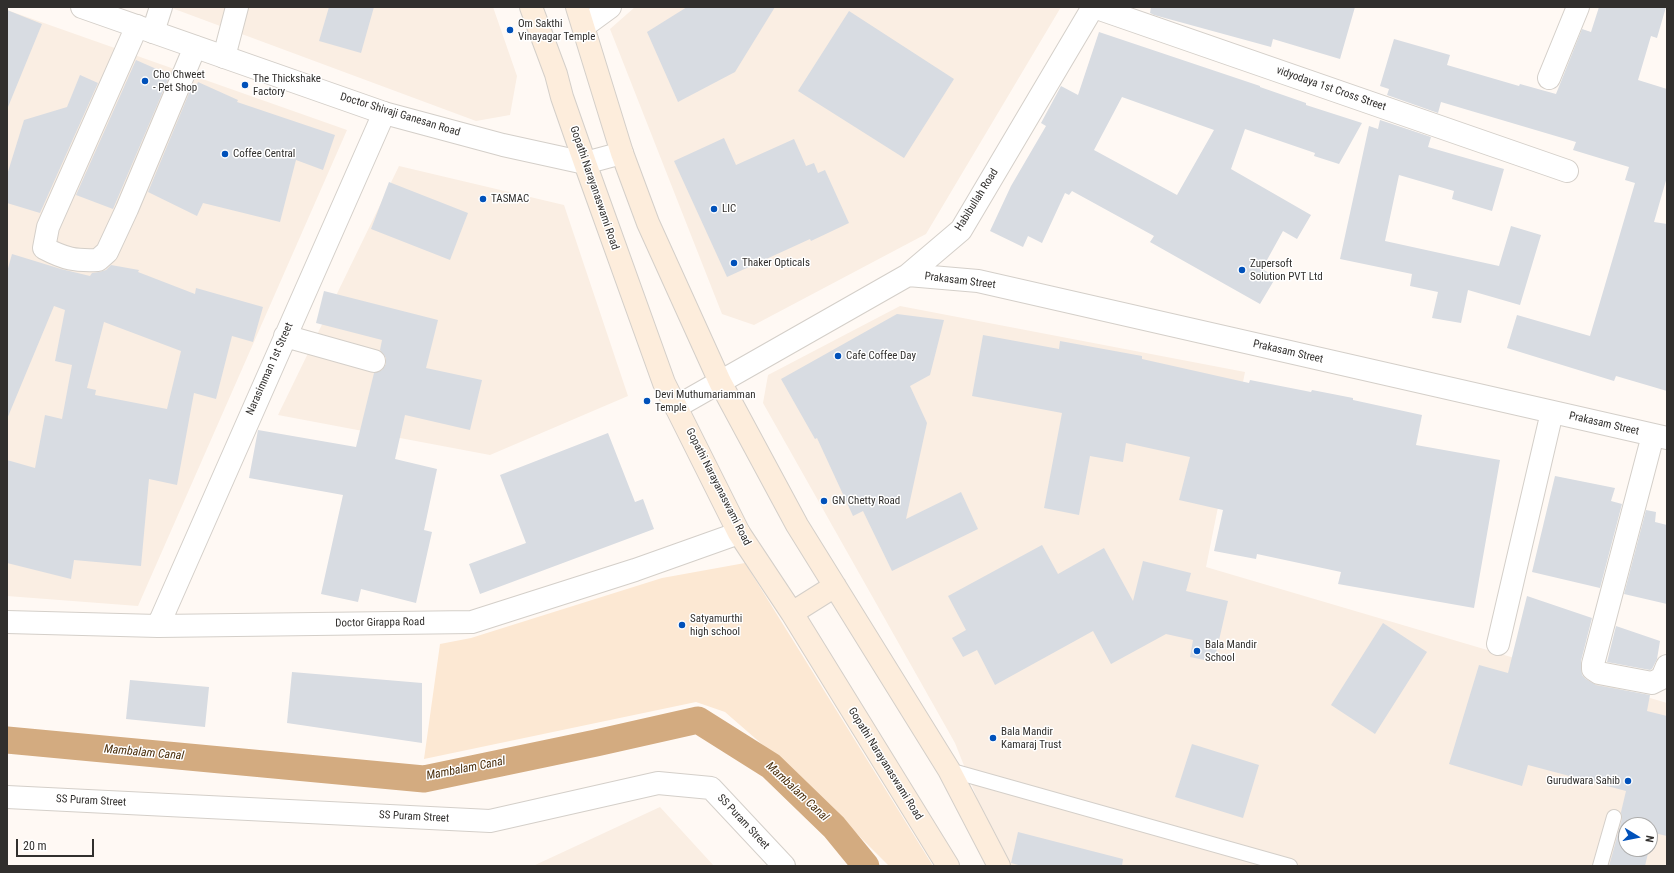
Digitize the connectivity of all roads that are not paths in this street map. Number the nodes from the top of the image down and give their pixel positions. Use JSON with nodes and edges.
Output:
{"nodes":[{"id":1,"x":82,"y":7,"type":"edge"},
{"id":2,"x":161,"y":7,"type":"edge"},
{"id":3,"x":237,"y":7,"type":"edge"},
{"id":4,"x":531,"y":7,"type":"edge"},
{"id":5,"x":610,"y":7,"type":"edge"},
{"id":6,"x":1094,"y":7,"type":"edge"},
{"id":7,"x":1578,"y":7,"type":"edge"},
{"id":8,"x":581,"y":17,"type":"edge"},
{"id":9,"x":145,"y":29,"type":"junction"},
{"id":10,"x":195,"y":47,"type":"junction"},
{"id":11,"x":224,"y":57,"type":"junction"},
{"id":12,"x":1548,"y":78,"type":"dead end"},
{"id":13,"x":384,"y":113,"type":"junction"},
{"id":14,"x":622,"y":153,"type":"junction"},
{"id":15,"x":585,"y":164,"type":"junction"},
{"id":16,"x":1567,"y":171,"type":"dead end"},
{"id":17,"x":908,"y":275,"type":"junction"},
{"id":18,"x":285,"y":336,"type":"junction"},
{"id":19,"x":374,"y":361,"type":"dead end"},
{"id":20,"x":720,"y":382,"type":"junction"},
{"id":21,"x":676,"y":407,"type":"junction"},
{"id":22,"x":1552,"y":412,"type":"junction"},
{"id":23,"x":1660,"y":436,"type":"edge"},
{"id":24,"x":739,"y":532,"type":"junction"},
{"id":25,"x":835,"y":586,"type":"junction"},
{"id":26,"x":792,"y":613,"type":"junction"},
{"id":27,"x":7,"y":622,"type":"edge"},
{"id":28,"x":158,"y":626,"type":"junction"},
{"id":29,"x":1498,"y":644,"type":"dead end"},
{"id":30,"x":1667,"y":666,"type":"edge"},
{"id":31,"x":949,"y":770,"type":"junction"},
{"id":32,"x":7,"y":797,"type":"edge"},
{"id":33,"x":1614,"y":817,"type":"dead end"},
{"id":34,"x":996,"y":860,"type":"edge"},
{"id":35,"x":784,"y":866,"type":"edge"},
{"id":36,"x":948,"y":866,"type":"edge"},
{"id":37,"x":1290,"y":866,"type":"edge"},
{"id":38,"x":1600,"y":866,"type":"edge"}],
"edges":[{"from":1,"to":9,"type":"street","name":"Doctor Shivaji Ganesan Road"},
{"from":2,"to":9,"type":"street"},
{"from":3,"to":11,"type":"street"},
{"from":4,"to":15,"type":"main road","name":"Gopathi Narayanaswami Road"},
{"from":5,"to":8,"type":"street"},
{"from":6,"to":16,"type":"street","name":"vidyodaya 1st Cross Street"},
{"from":6,"to":17,"type":"street","name":"Habibullah Road"},
{"from":7,"to":12,"type":"street"},
{"from":8,"to":14,"type":"main road"},
{"from":9,"to":10,"type":"street","name":"Doctor Shivaji Ganesan Road"},
{"from":9,"to":10,"type":"street"},
{"from":10,"to":11,"type":"street","name":"Doctor Shivaji Ganesan Road"},
{"from":11,"to":13,"type":"street","name":"Doctor Shivaji Ganesan Road"},
{"from":13,"to":15,"type":"street","name":"Doctor Shivaji Ganesan Road"},
{"from":13,"to":18,"type":"street","name":"Narasimman 1st Street"},
{"from":14,"to":15,"type":"street"},
{"from":14,"to":20,"type":"main road"},
{"from":15,"to":21,"type":"main road","name":"Gopathi Narayanaswami Road"},
{"from":17,"to":20,"type":"street","name":"Habibullah Road"},
{"from":17,"to":22,"type":"street","name":"Prakasam Street"},
{"from":18,"to":19,"type":"street"},
{"from":18,"to":28,"type":"street","name":"Narasimman 1st Street"},
{"from":20,"to":21,"type":"street","name":"Habibullah Road"},
{"from":20,"to":25,"type":"main road"},
{"from":21,"to":24,"type":"main road","name":"Gopathi Narayanaswami Road"},
{"from":22,"to":23,"type":"street","name":"Prakasam Street"},
{"from":22,"to":29,"type":"street"},
{"from":23,"to":30,"type":"street"},
{"from":24,"to":26,"type":"main road","name":"Gopathi Narayanaswami Road"},
{"from":24,"to":28,"type":"street","name":"Doctor Girappa Road"},
{"from":25,"to":26,"type":"main road"},
{"from":25,"to":31,"type":"main road"},
{"from":26,"to":36,"type":"main road","name":"Gopathi Narayanaswami Road"},
{"from":27,"to":28,"type":"street","name":"Doctor Girappa Road"},
{"from":31,"to":34,"type":"main road"},
{"from":31,"to":37,"type":"lane"},
{"from":32,"to":35,"type":"street","name":"SS Puram Street"},
{"from":33,"to":38,"type":"lane"}]}
